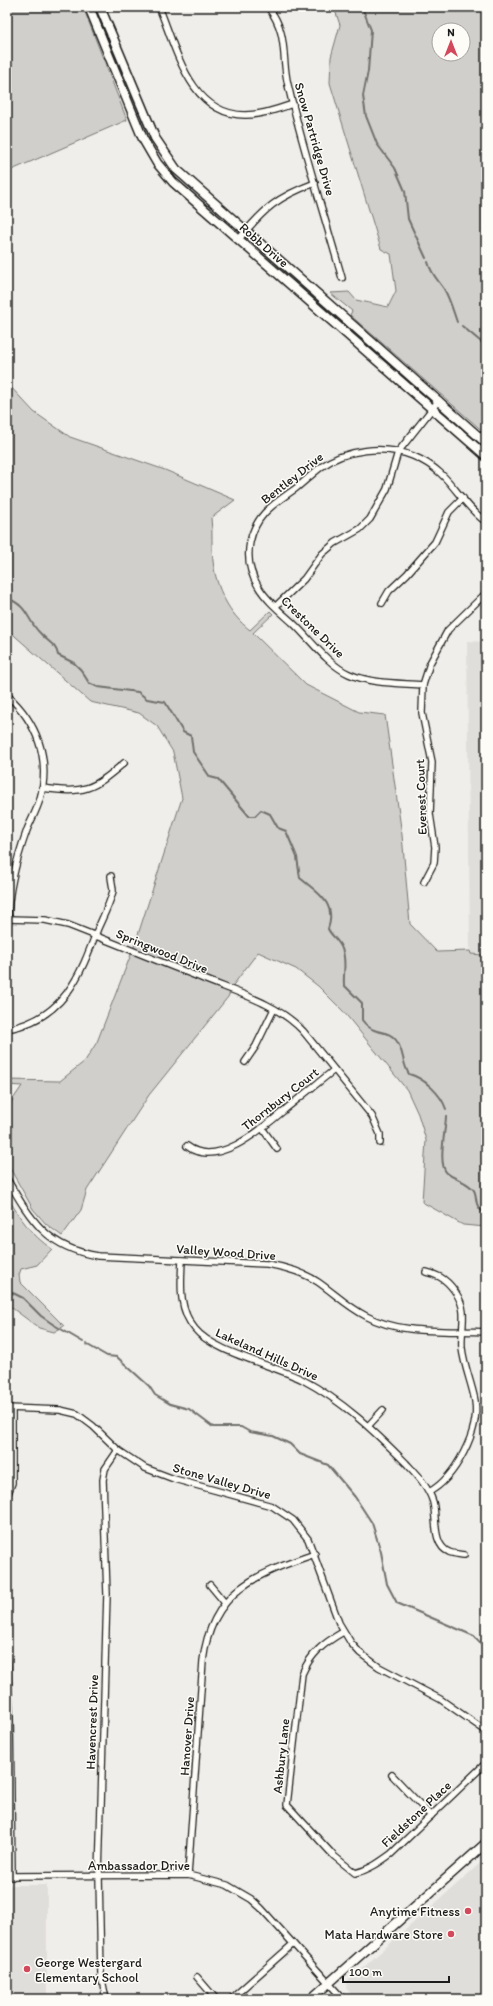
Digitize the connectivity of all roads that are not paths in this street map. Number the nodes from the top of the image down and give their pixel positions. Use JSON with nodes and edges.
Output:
{"nodes":[{"id":1,"x":89,"y":7,"type":"edge"},
{"id":2,"x":100,"y":7,"type":"edge"},
{"id":3,"x":159,"y":7,"type":"edge"},
{"id":4,"x":268,"y":7,"type":"edge"},
{"id":5,"x":293,"y":104,"type":"junction"},
{"id":6,"x":315,"y":183,"type":"junction"},
{"id":7,"x":246,"y":230,"type":"junction"},
{"id":8,"x":239,"y":239,"type":"junction"},
{"id":9,"x":342,"y":278,"type":"dead end"},
{"id":10,"x":439,"y":400,"type":"junction"},
{"id":11,"x":433,"y":408,"type":"junction"},
{"id":12,"x":486,"y":443,"type":"edge"},
{"id":13,"x":398,"y":452,"type":"junction"},
{"id":14,"x":486,"y":456,"type":"edge"},
{"id":15,"x":463,"y":498,"type":"junction"},
{"id":16,"x":486,"y":522,"type":"edge"},
{"id":17,"x":258,"y":524,"type":"joint"},
{"id":18,"x":486,"y":593,"type":"edge"},
{"id":19,"x":382,"y":603,"type":"dead end"},
{"id":20,"x":276,"y":606,"type":"junction"},
{"id":21,"x":423,"y":685,"type":"junction"},
{"id":22,"x":7,"y":695,"type":"edge"},
{"id":23,"x":124,"y":763,"type":"dead end"},
{"id":24,"x":42,"y":788,"type":"junction"},
{"id":25,"x":111,"y":876,"type":"dead end"},
{"id":26,"x":424,"y":882,"type":"dead end"},
{"id":27,"x":7,"y":919,"type":"edge"},
{"id":28,"x":95,"y":936,"type":"junction"},
{"id":29,"x":274,"y":1009,"type":"junction"},
{"id":30,"x":300,"y":1028,"type":"joint"},
{"id":31,"x":7,"y":1029,"type":"edge"},
{"id":32,"x":245,"y":1062,"type":"dead end"},
{"id":33,"x":334,"y":1070,"type":"junction"},
{"id":34,"x":262,"y":1128,"type":"junction"},
{"id":35,"x":380,"y":1143,"type":"dead end"},
{"id":36,"x":187,"y":1146,"type":"dead end"},
{"id":37,"x":277,"y":1149,"type":"dead end"},
{"id":38,"x":7,"y":1179,"type":"edge"},
{"id":39,"x":182,"y":1260,"type":"junction"},
{"id":40,"x":426,"y":1272,"type":"dead end"},
{"id":41,"x":462,"y":1331,"type":"junction"},
{"id":42,"x":486,"y":1332,"type":"edge"},
{"id":43,"x":9,"y":1408,"type":"edge"},
{"id":44,"x":383,"y":1410,"type":"dead end"},
{"id":45,"x":369,"y":1425,"type":"junction"},
{"id":46,"x":118,"y":1450,"type":"junction"},
{"id":47,"x":429,"y":1492,"type":"junction"},
{"id":48,"x":7,"y":1496,"type":"edge"},
{"id":49,"x":315,"y":1554,"type":"junction"},
{"id":50,"x":464,"y":1555,"type":"dead end"},
{"id":51,"x":210,"y":1585,"type":"dead end"},
{"id":52,"x":225,"y":1603,"type":"junction"},
{"id":53,"x":343,"y":1632,"type":"junction"},
{"id":54,"x":7,"y":1661,"type":"edge"},
{"id":55,"x":486,"y":1731,"type":"edge"},
{"id":56,"x":9,"y":1749,"type":"edge"},
{"id":57,"x":486,"y":1763,"type":"edge"},
{"id":58,"x":392,"y":1775,"type":"dead end"},
{"id":59,"x":431,"y":1816,"type":"junction"},
{"id":60,"x":486,"y":1843,"type":"edge"},
{"id":61,"x":355,"y":1873,"type":"joint"},
{"id":62,"x":188,"y":1875,"type":"junction"},
{"id":63,"x":10,"y":1876,"type":"edge"},
{"id":64,"x":99,"y":1876,"type":"junction"},
{"id":65,"x":293,"y":1944,"type":"junction"},
{"id":66,"x":197,"y":1978,"type":"dead end"},
{"id":67,"x":329,"y":1984,"type":"junction"},
{"id":68,"x":106,"y":1999,"type":"edge"},
{"id":69,"x":216,"y":1999,"type":"edge"},
{"id":70,"x":231,"y":1999,"type":"edge"},
{"id":71,"x":311,"y":1999,"type":"edge"},
{"id":72,"x":342,"y":1999,"type":"edge"}],
"edges":[{"from":1,"to":8,"type":"street","name":"Robb Drive"},
{"from":2,"to":7,"type":"street","name":"Robb Drive"},
{"from":3,"to":5,"type":"street"},
{"from":4,"to":5,"type":"street","name":"Snow Partridge Drive"},
{"from":5,"to":6,"type":"street","name":"Snow Partridge Drive"},
{"from":6,"to":7,"type":"street"},
{"from":6,"to":9,"type":"street","name":"Snow Partridge Drive"},
{"from":7,"to":8,"type":"street"},
{"from":7,"to":10,"type":"street","name":"Robb Drive"},
{"from":8,"to":11,"type":"street","name":"Robb Drive"},
{"from":10,"to":11,"type":"street"},
{"from":10,"to":12,"type":"street","name":"Robb Drive"},
{"from":11,"to":13,"type":"street"},
{"from":11,"to":14,"type":"street","name":"Robb Drive"},
{"from":13,"to":15,"type":"street","name":"Bentley Drive"},
{"from":13,"to":17,"type":"street","name":"Bentley Drive"},
{"from":13,"to":20,"type":"street"},
{"from":15,"to":16,"type":"street","name":"Bentley Drive"},
{"from":15,"to":19,"type":"street"},
{"from":17,"to":20,"type":"street","name":"Crestone Drive"},
{"from":18,"to":21,"type":"street","name":"Everest Court"},
{"from":20,"to":21,"type":"street","name":"Crestone Drive"},
{"from":21,"to":26,"type":"street","name":"Everest Court"},
{"from":22,"to":24,"type":"street"},
{"from":23,"to":24,"type":"street"},
{"from":24,"to":27,"type":"street"},
{"from":25,"to":28,"type":"street"},
{"from":27,"to":28,"type":"street","name":"Springwood Drive"},
{"from":28,"to":29,"type":"street","name":"Springwood Drive"},
{"from":28,"to":31,"type":"street"},
{"from":29,"to":30,"type":"street","name":"Springwood Drive"},
{"from":29,"to":32,"type":"street"},
{"from":30,"to":33,"type":"street","name":"Thornbury Court"},
{"from":33,"to":34,"type":"street","name":"Thornbury Court"},
{"from":33,"to":35,"type":"street"},
{"from":34,"to":36,"type":"street","name":"Thornbury Court"},
{"from":34,"to":37,"type":"street"},
{"from":38,"to":39,"type":"street","name":"Valley Wood Drive"},
{"from":39,"to":41,"type":"street","name":"Valley Wood Drive"},
{"from":39,"to":45,"type":"street","name":"Lakeland Hills Drive"},
{"from":40,"to":41,"type":"street"},
{"from":41,"to":42,"type":"street","name":"Valley Wood Drive"},
{"from":41,"to":47,"type":"street"},
{"from":43,"to":46,"type":"street","name":"Stone Valley Drive"},
{"from":43,"to":48,"type":"street"},
{"from":44,"to":45,"type":"street"},
{"from":45,"to":47,"type":"street","name":"Lakeland Hills Drive"},
{"from":46,"to":49,"type":"street","name":"Stone Valley Drive"},
{"from":46,"to":64,"type":"street","name":"Havencrest Drive"},
{"from":47,"to":50,"type":"street","name":"Lakeland Hills Drive"},
{"from":49,"to":52,"type":"street","name":"Hanover Drive"},
{"from":49,"to":53,"type":"street","name":"Stone Valley Drive"},
{"from":51,"to":52,"type":"street"},
{"from":52,"to":62,"type":"street","name":"Hanover Drive"},
{"from":53,"to":55,"type":"street","name":"Stone Valley Drive"},
{"from":53,"to":61,"type":"street","name":"Ashbury Lane"},
{"from":54,"to":56,"type":"street"},
{"from":56,"to":63,"type":"street"},
{"from":57,"to":59,"type":"street","name":"Fieldstone Place"},
{"from":58,"to":59,"type":"street"},
{"from":59,"to":61,"type":"street","name":"Fieldstone Place"},
{"from":60,"to":67,"type":"street"},
{"from":62,"to":64,"type":"street","name":"Ambassador Drive"},
{"from":62,"to":65,"type":"street","name":"Ambassador Drive"},
{"from":63,"to":64,"type":"street","name":"Ambassador Drive"},
{"from":64,"to":68,"type":"street","name":"Havencrest Drive"},
{"from":65,"to":67,"type":"street","name":"Ambassador Drive"},
{"from":65,"to":70,"type":"street"},
{"from":66,"to":69,"type":"street"},
{"from":67,"to":71,"type":"street"},
{"from":67,"to":72,"type":"street","name":"Ambassador Drive"}]}
